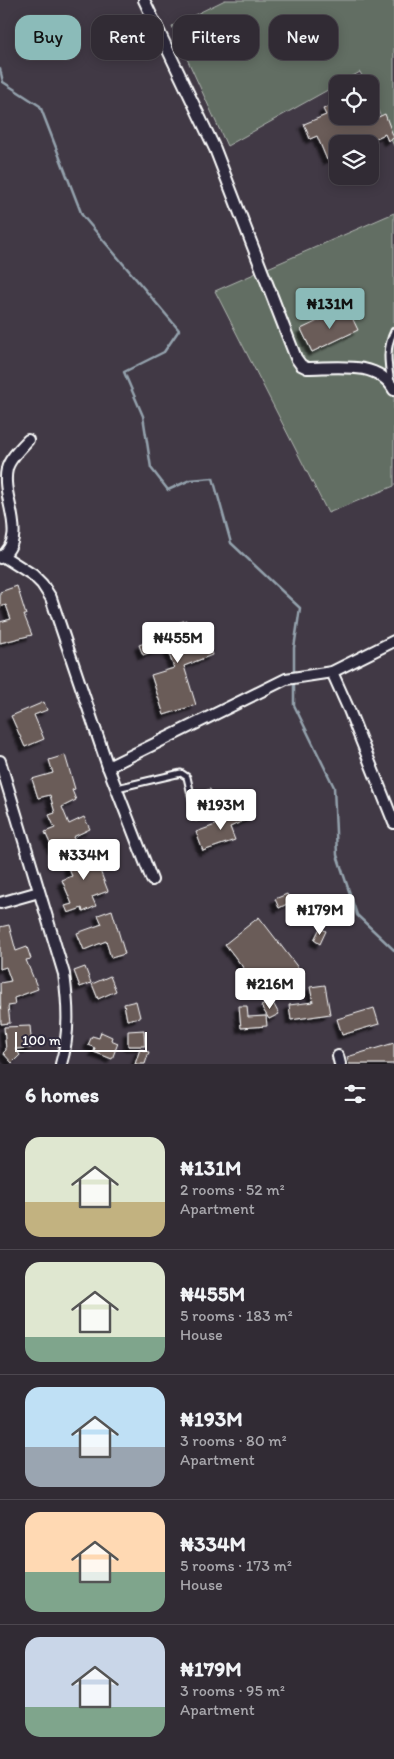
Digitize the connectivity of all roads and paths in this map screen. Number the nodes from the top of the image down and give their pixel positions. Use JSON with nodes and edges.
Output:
{"nodes":[{"id":1,"x":144,"y":0,"type":"edge"},
{"id":2,"x":394,"y":331,"type":"edge"},
{"id":3,"x":392,"y":387,"type":"edge"},
{"id":4,"x":28,"y":440,"type":"dead end"},
{"id":5,"x":1,"y":557,"type":"edge"},
{"id":6,"x":394,"y":641,"type":"edge"},
{"id":7,"x":327,"y":673,"type":"junction"},
{"id":8,"x":0,"y":764,"type":"edge"},
{"id":9,"x":108,"y":766,"type":"junction"},
{"id":10,"x":116,"y":788,"type":"junction"},
{"id":11,"x":196,"y":817,"type":"dead end"},
{"id":12,"x":394,"y":823,"type":"edge"},
{"id":13,"x":152,"y":880,"type":"dead end"},
{"id":14,"x":39,"y":892,"type":"junction"},
{"id":15,"x":0,"y":903,"type":"edge"},
{"id":16,"x":62,"y":1064,"type":"edge"}],
"edges":[{"from":1,"to":3,"type":"street"},
{"from":2,"to":3,"type":"lane"},
{"from":4,"to":5,"type":"street"},
{"from":5,"to":9,"type":"street"},
{"from":6,"to":7,"type":"street"},
{"from":7,"to":9,"type":"street"},
{"from":7,"to":12,"type":"street"},
{"from":8,"to":14,"type":"street"},
{"from":9,"to":10,"type":"street"},
{"from":10,"to":11,"type":"lane"},
{"from":10,"to":13,"type":"street"},
{"from":14,"to":15,"type":"street"},
{"from":14,"to":16,"type":"street"}]}
